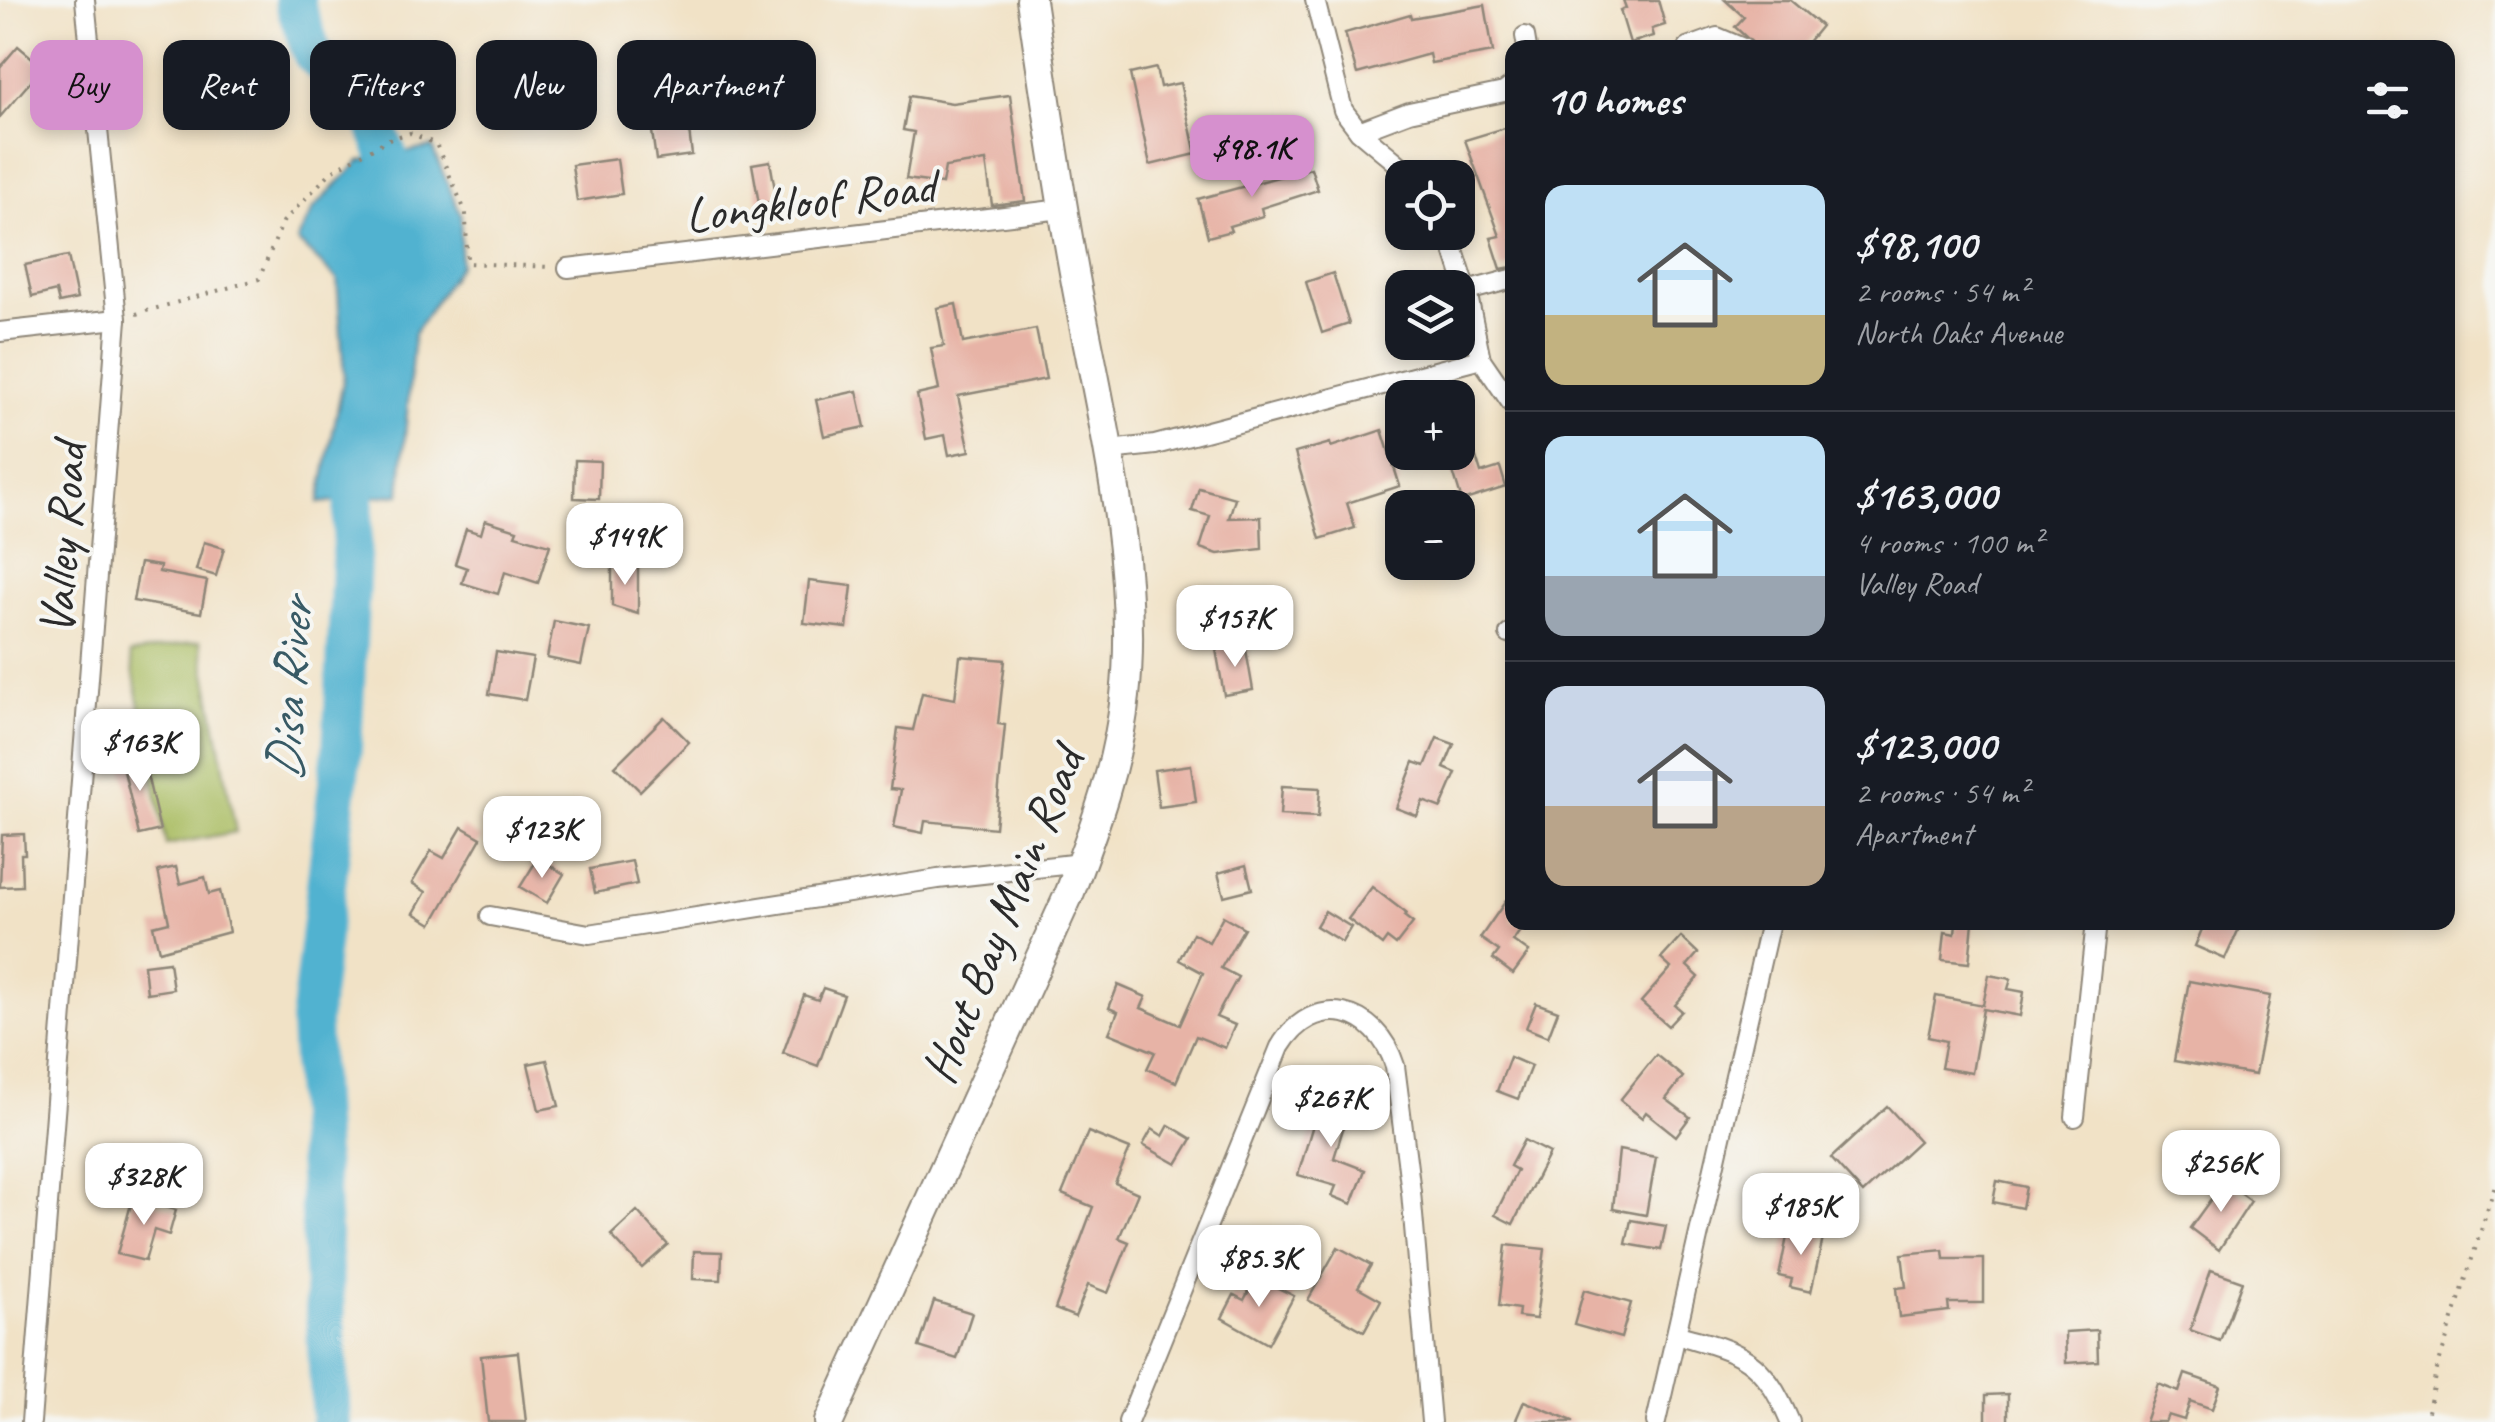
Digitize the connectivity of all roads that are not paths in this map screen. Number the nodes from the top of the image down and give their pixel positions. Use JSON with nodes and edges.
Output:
{"nodes":[{"id":1,"x":85,"y":0,"type":"edge"},
{"id":2,"x":1030,"y":0,"type":"edge"},
{"id":3,"x":1315,"y":0,"type":"edge"},
{"id":4,"x":1505,"y":91,"type":"edge"},
{"id":5,"x":1358,"y":131,"type":"junction"},
{"id":6,"x":1393,"y":160,"type":"edge"},
{"id":7,"x":1062,"y":209,"type":"junction"},
{"id":8,"x":568,"y":268,"type":"road end"},
{"id":9,"x":1505,"y":282,"type":"edge"},
{"id":10,"x":1475,"y":289,"type":"edge"},
{"id":11,"x":117,"y":319,"type":"junction"},
{"id":12,"x":0,"y":332,"type":"edge"},
{"id":13,"x":1475,"y":333,"type":"edge"},
{"id":14,"x":1480,"y":359,"type":"junction"},
{"id":15,"x":1505,"y":394,"type":"edge"},
{"id":16,"x":1108,"y":450,"type":"junction"},
{"id":17,"x":1081,"y":863,"type":"junction"},
{"id":18,"x":490,"y":916,"type":"dead end"},
{"id":19,"x":1768,"y":930,"type":"edge"},
{"id":20,"x":2095,"y":930,"type":"edge"},
{"id":21,"x":2075,"y":1117,"type":"dead end"},
{"id":22,"x":1678,"y":1335,"type":"junction"},
{"id":23,"x":32,"y":1422,"type":"edge"},
{"id":24,"x":829,"y":1422,"type":"edge"},
{"id":25,"x":1128,"y":1422,"type":"edge"},
{"id":26,"x":1430,"y":1422,"type":"edge"},
{"id":27,"x":1656,"y":1422,"type":"edge"},
{"id":28,"x":1790,"y":1422,"type":"edge"}],
"edges":[{"from":1,"to":11,"type":"street","name":"Valley Road"},
{"from":2,"to":7,"type":"main road","name":"Hout Bay Main Road"},
{"from":3,"to":5,"type":"street"},
{"from":4,"to":5,"type":"street"},
{"from":5,"to":6,"type":"street"},
{"from":7,"to":8,"type":"street","name":"Longkloof Road"},
{"from":7,"to":16,"type":"main road","name":"Hout Bay Main Road"},
{"from":9,"to":10,"type":"street"},
{"from":11,"to":12,"type":"street"},
{"from":11,"to":23,"type":"street","name":"Valley Road"},
{"from":13,"to":14,"type":"street"},
{"from":14,"to":15,"type":"street"},
{"from":14,"to":16,"type":"street"},
{"from":16,"to":17,"type":"main road","name":"Hout Bay Main Road"},
{"from":17,"to":18,"type":"street"},
{"from":17,"to":24,"type":"main road","name":"Hout Bay Main Road"},
{"from":19,"to":22,"type":"street"},
{"from":20,"to":21,"type":"street"},
{"from":22,"to":27,"type":"street"},
{"from":22,"to":28,"type":"street"},
{"from":25,"to":26,"type":"street"}]}
